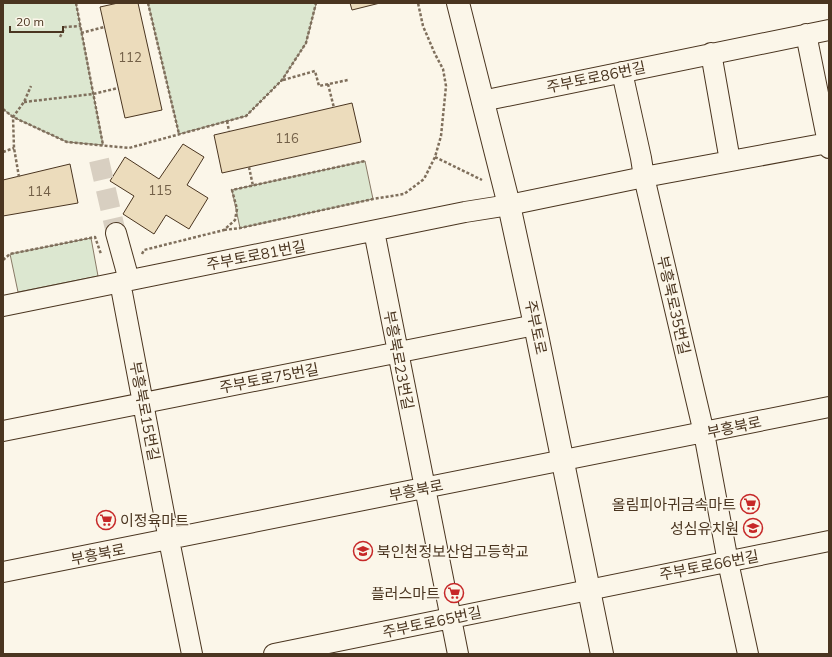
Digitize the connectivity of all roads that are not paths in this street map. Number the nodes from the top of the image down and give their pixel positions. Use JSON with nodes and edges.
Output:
{"nodes":[{"id":1,"x":458,"y":3,"type":"edge"},
{"id":2,"x":829,"y":30,"type":"edge"},
{"id":3,"x":806,"y":34,"type":"junction"},
{"id":4,"x":711,"y":53,"type":"junction"},
{"id":5,"x":622,"y":72,"type":"junction"},
{"id":6,"x":482,"y":101,"type":"junction"},
{"id":7,"x":828,"y":145,"type":"edge"},
{"id":8,"x":730,"y":161,"type":"junction"},
{"id":9,"x":644,"y":177,"type":"junction"},
{"id":10,"x":509,"y":205,"type":"junction"},
{"id":11,"x":374,"y":231,"type":"junction"},
{"id":12,"x":116,"y":234,"type":"tunnel mouth"},
{"id":13,"x":120,"y":282,"type":"junction"},
{"id":14,"x":3,"y":306,"type":"edge"},
{"id":15,"x":535,"y":325,"type":"junction"},
{"id":16,"x":398,"y":353,"type":"junction"},
{"id":17,"x":143,"y":403,"type":"junction"},
{"id":18,"x":829,"y":407,"type":"edge"},
{"id":19,"x":3,"y":431,"type":"edge"},
{"id":20,"x":704,"y":433,"type":"junction"},
{"id":21,"x":564,"y":461,"type":"junction"},
{"id":22,"x":425,"y":488,"type":"junction"},
{"id":23,"x":169,"y":540,"type":"junction"},
{"id":24,"x":829,"y":541,"type":"edge"},
{"id":25,"x":728,"y":562,"type":"junction"},
{"id":26,"x":3,"y":572,"type":"edge"},
{"id":27,"x":589,"y":590,"type":"junction"},
{"id":28,"x":451,"y":618,"type":"junction"},
{"id":29,"x":192,"y":654,"type":"edge"},
{"id":30,"x":274,"y":654,"type":"edge"},
{"id":31,"x":458,"y":654,"type":"edge"},
{"id":32,"x":602,"y":654,"type":"edge"},
{"id":33,"x":748,"y":654,"type":"edge"}],
"edges":[{"from":1,"to":6,"type":"main road","name":"주부토로"},
{"from":2,"to":3,"type":"street","name":"주부토로86번길"},
{"from":3,"to":4,"type":"street","name":"주부토로86번길"},
{"from":3,"to":7,"type":"street"},
{"from":4,"to":5,"type":"street","name":"주부토로86번길"},
{"from":4,"to":8,"type":"street"},
{"from":5,"to":6,"type":"street","name":"주부토로86번길"},
{"from":5,"to":9,"type":"street","name":"부흥북로35번길"},
{"from":6,"to":10,"type":"main road","name":"주부토로"},
{"from":7,"to":8,"type":"street"},
{"from":8,"to":9,"type":"street"},
{"from":9,"to":10,"type":"street","name":"주부토로81번길"},
{"from":9,"to":20,"type":"street","name":"부흥북로35번길"},
{"from":10,"to":11,"type":"street","name":"주부토로81번길"},
{"from":10,"to":15,"type":"main road","name":"주부토로"},
{"from":11,"to":13,"type":"street","name":"주부토로81번길"},
{"from":11,"to":16,"type":"street","name":"부흥북로23번길"},
{"from":12,"to":13,"type":"street","name":"부흥북로15번길"},
{"from":13,"to":14,"type":"street","name":"주부토로81번길"},
{"from":13,"to":17,"type":"street","name":"부흥북로15번길"},
{"from":15,"to":16,"type":"street","name":"주부토로75번길"},
{"from":15,"to":21,"type":"main road","name":"주부토로"},
{"from":16,"to":17,"type":"street","name":"주부토로75번길"},
{"from":16,"to":22,"type":"street","name":"부흥북로23번길"},
{"from":17,"to":19,"type":"street","name":"주부토로75번길"},
{"from":17,"to":23,"type":"street","name":"부흥북로15번길"},
{"from":18,"to":20,"type":"street","name":"부흥북로"},
{"from":20,"to":21,"type":"street","name":"부흥북로"},
{"from":20,"to":25,"type":"street","name":"부흥북로35번길"},
{"from":21,"to":22,"type":"street","name":"부흥북로"},
{"from":21,"to":27,"type":"main road","name":"주부토로"},
{"from":22,"to":23,"type":"street","name":"부흥북로"},
{"from":22,"to":28,"type":"street","name":"부흥북로23번길"},
{"from":23,"to":26,"type":"street","name":"부흥북로"},
{"from":23,"to":29,"type":"street","name":"부흥북로15번길"},
{"from":24,"to":25,"type":"street","name":"주부토로66번길"},
{"from":25,"to":27,"type":"street","name":"주부토로66번길"},
{"from":25,"to":33,"type":"street","name":"부흥북로35번길"},
{"from":27,"to":28,"type":"street","name":"주부토로65번길"},
{"from":27,"to":32,"type":"main road","name":"주부토로"},
{"from":28,"to":30,"type":"street","name":"주부토로65번길"},
{"from":28,"to":31,"type":"street","name":"부흥북로23번길"}]}
